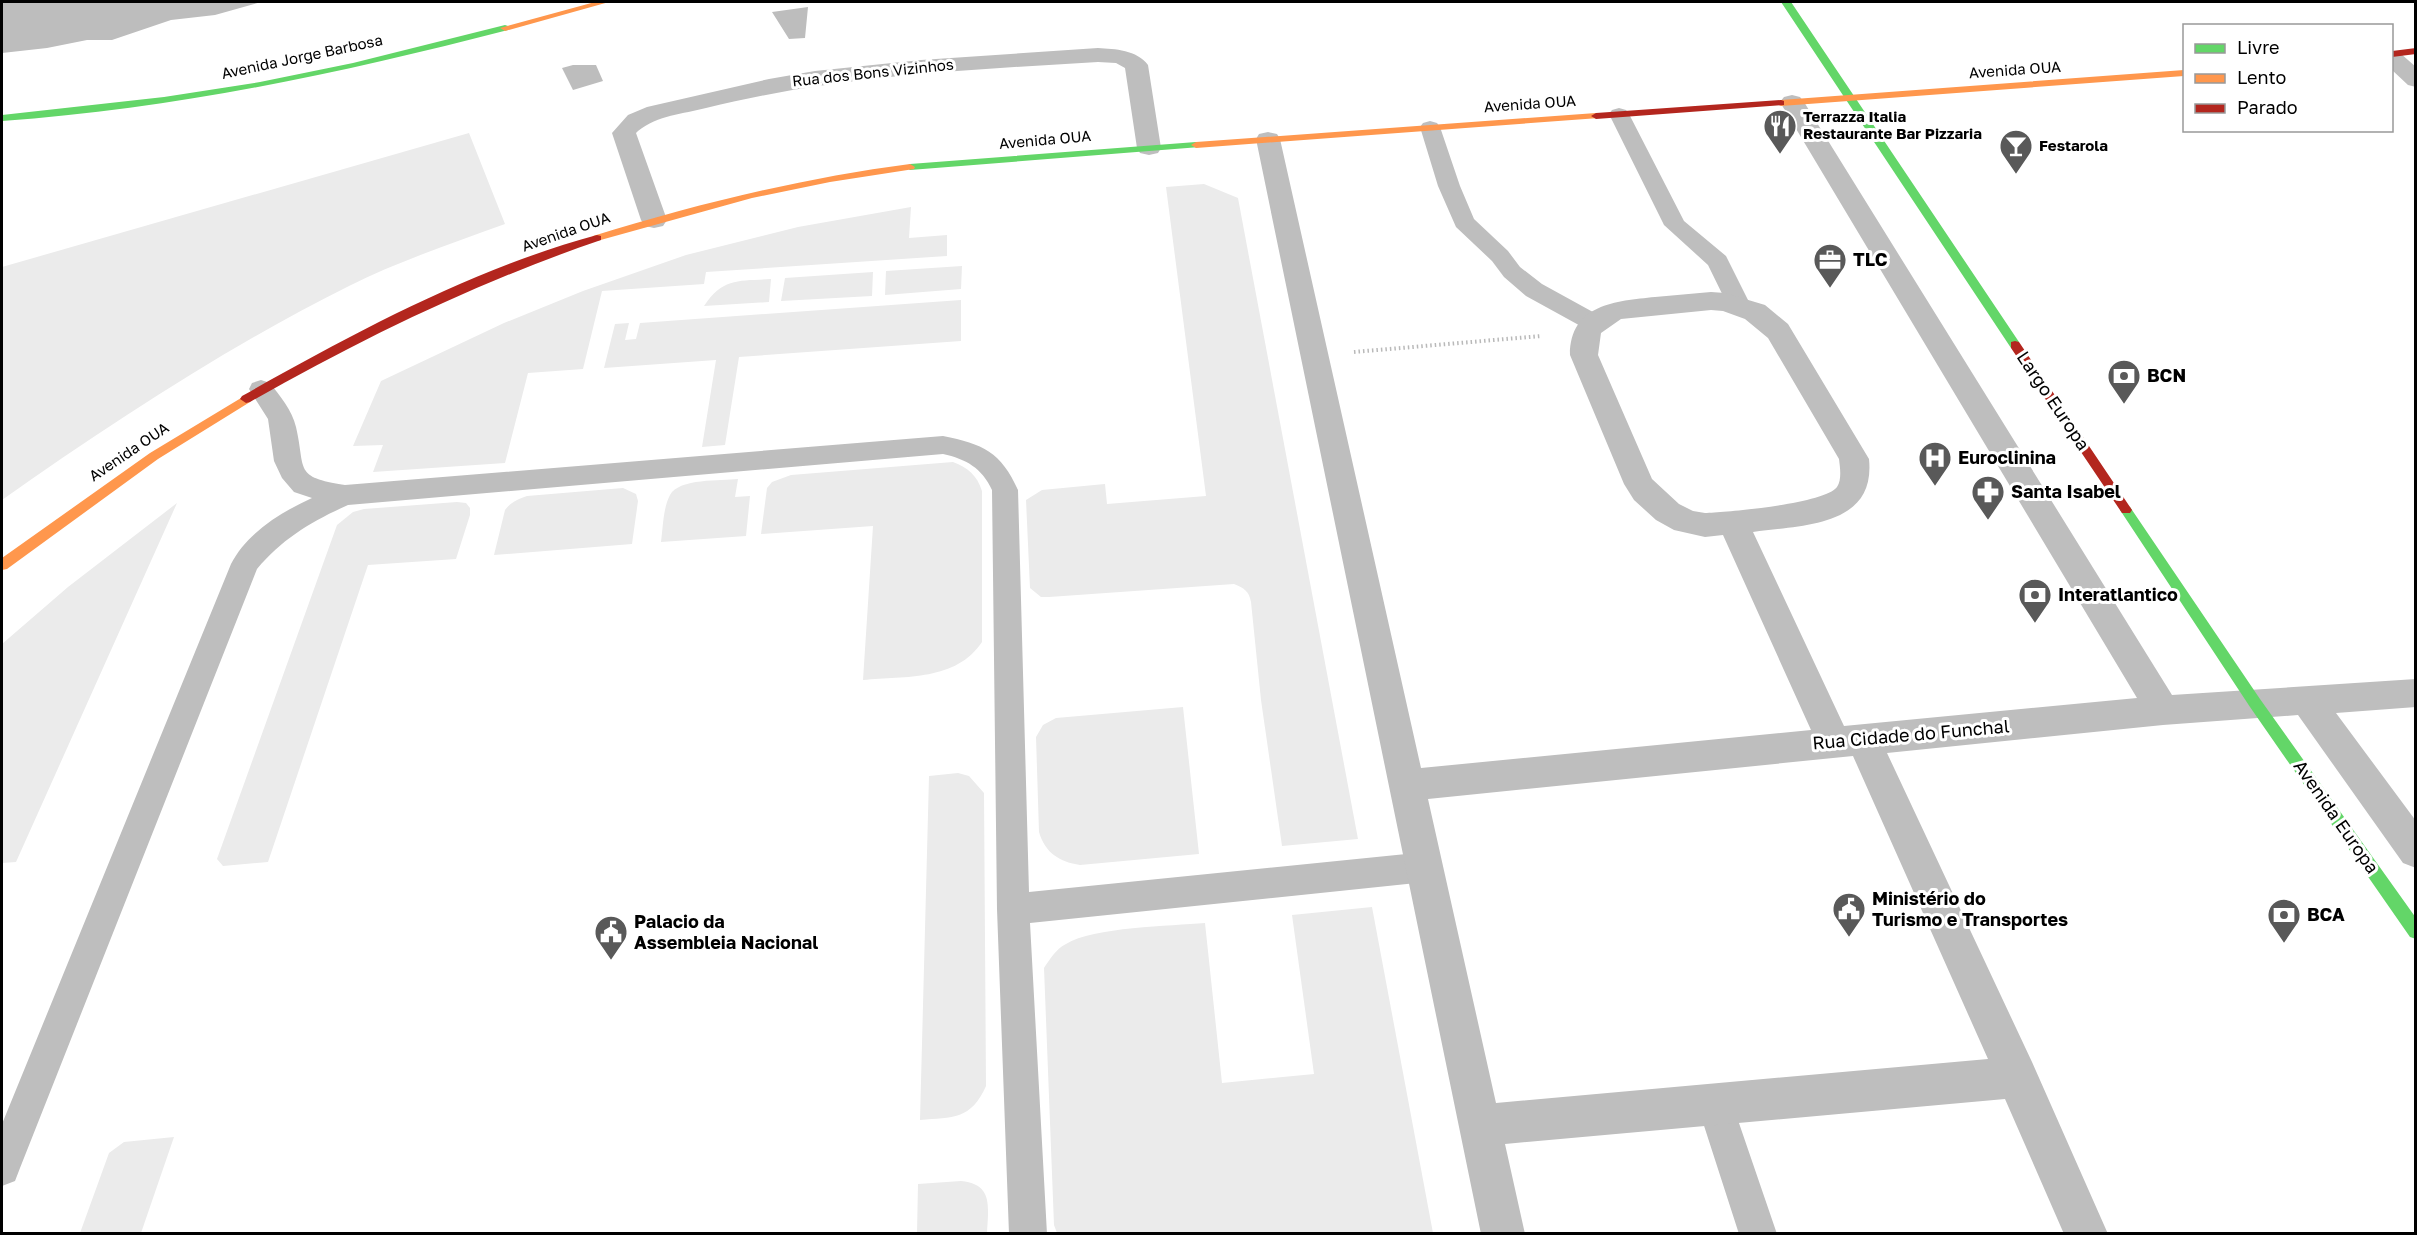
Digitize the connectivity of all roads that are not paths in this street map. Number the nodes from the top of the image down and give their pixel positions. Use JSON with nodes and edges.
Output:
{"nodes":[{"id":1,"x":604,"y":2,"type":"edge"},
{"id":2,"x":1786,"y":2,"type":"edge"},
{"id":3,"x":2415,"y":51,"type":"edge"},
{"id":4,"x":2393,"y":56,"type":"edge"},
{"id":5,"x":2393,"y":58,"type":"edge"},
{"id":6,"x":2183,"y":73,"type":"edge"},
{"id":7,"x":2415,"y":80,"type":"edge"},
{"id":8,"x":1852,"y":99,"type":"junction"},
{"id":9,"x":1792,"y":102,"type":"junction"},
{"id":10,"x":1619,"y":114,"type":"junction"},
{"id":11,"x":2,"y":118,"type":"edge"},
{"id":12,"x":1430,"y":127,"type":"junction"},
{"id":13,"x":1268,"y":139,"type":"junction"},
{"id":14,"x":1149,"y":148,"type":"junction"},
{"id":15,"x":654,"y":220,"type":"junction"},
{"id":16,"x":1739,"y":306,"type":"junction"},
{"id":17,"x":1590,"y":328,"type":"junction"},
{"id":18,"x":261,"y":389,"type":"junction"},
{"id":19,"x":345,"y":495,"type":"junction"},
{"id":20,"x":1734,"y":522,"type":"junction"},
{"id":21,"x":2,"y":565,"type":"edge"},
{"id":22,"x":2415,"y":693,"type":"edge"},
{"id":23,"x":2306,"y":699,"type":"junction"},
{"id":24,"x":2255,"y":703,"type":"junction"},
{"id":25,"x":2163,"y":710,"type":"junction"},
{"id":26,"x":1849,"y":741,"type":"junction"},
{"id":27,"x":1408,"y":785,"type":"junction"},
{"id":28,"x":2415,"y":851,"type":"edge"},
{"id":29,"x":1426,"y":867,"type":"junction"},
{"id":30,"x":1013,"y":909,"type":"junction"},
{"id":31,"x":2415,"y":932,"type":"edge"},
{"id":32,"x":2017,"y":1077,"type":"junction"},
{"id":33,"x":1715,"y":1104,"type":"junction"},
{"id":34,"x":1479,"y":1125,"type":"junction"},
{"id":35,"x":2,"y":1168,"type":"edge"},
{"id":36,"x":1028,"y":1233,"type":"edge"},
{"id":37,"x":1503,"y":1233,"type":"edge"},
{"id":38,"x":1758,"y":1233,"type":"edge"},
{"id":39,"x":2086,"y":1233,"type":"edge"}],
"edges":[{"from":1,"to":11,"type":"street","name":"Avenida Jorge Barbosa"},
{"from":2,"to":8,"type":"street","name":"Largo Europa"},
{"from":3,"to":4,"type":"street"},
{"from":5,"to":7,"type":"street"},
{"from":6,"to":8,"type":"street","name":"Avenida OUA"},
{"from":8,"to":9,"type":"street","name":"Avenida OUA"},
{"from":8,"to":24,"type":"street","name":"Largo Europa"},
{"from":9,"to":10,"type":"street","name":"Avenida OUA"},
{"from":9,"to":25,"type":"street"},
{"from":10,"to":12,"type":"street","name":"Avenida OUA"},
{"from":10,"to":16,"type":"lane"},
{"from":12,"to":13,"type":"street","name":"Avenida OUA"},
{"from":12,"to":17,"type":"lane"},
{"from":13,"to":14,"type":"street","name":"Avenida OUA"},
{"from":13,"to":27,"type":"street"},
{"from":14,"to":15,"type":"street","name":"Avenida OUA"},
{"from":14,"to":15,"type":"street","name":"Rua dos Bons Vizinhos"},
{"from":15,"to":18,"type":"street","name":"Avenida OUA"},
{"from":16,"to":17,"type":"street"},
{"from":16,"to":20,"type":"street"},
{"from":17,"to":20,"type":"street"},
{"from":18,"to":19,"type":"lane"},
{"from":18,"to":21,"type":"street","name":"Avenida OUA"},
{"from":19,"to":30,"type":"lane"},
{"from":19,"to":35,"type":"lane"},
{"from":20,"to":26,"type":"street"},
{"from":22,"to":23,"type":"street","name":"Rua Cidade do Funchal"},
{"from":23,"to":24,"type":"street","name":"Rua Cidade do Funchal"},
{"from":23,"to":28,"type":"street"},
{"from":24,"to":25,"type":"street","name":"Rua Cidade do Funchal"},
{"from":24,"to":31,"type":"street","name":"Avenida Europa"},
{"from":25,"to":26,"type":"street","name":"Rua Cidade do Funchal"},
{"from":26,"to":27,"type":"street","name":"Rua Cidade do Funchal"},
{"from":26,"to":32,"type":"street"},
{"from":27,"to":29,"type":"street"},
{"from":29,"to":30,"type":"lane"},
{"from":29,"to":34,"type":"street"},
{"from":30,"to":36,"type":"lane"},
{"from":32,"to":33,"type":"street"},
{"from":32,"to":39,"type":"street"},
{"from":33,"to":34,"type":"street"},
{"from":33,"to":38,"type":"lane"},
{"from":34,"to":37,"type":"street"}]}
